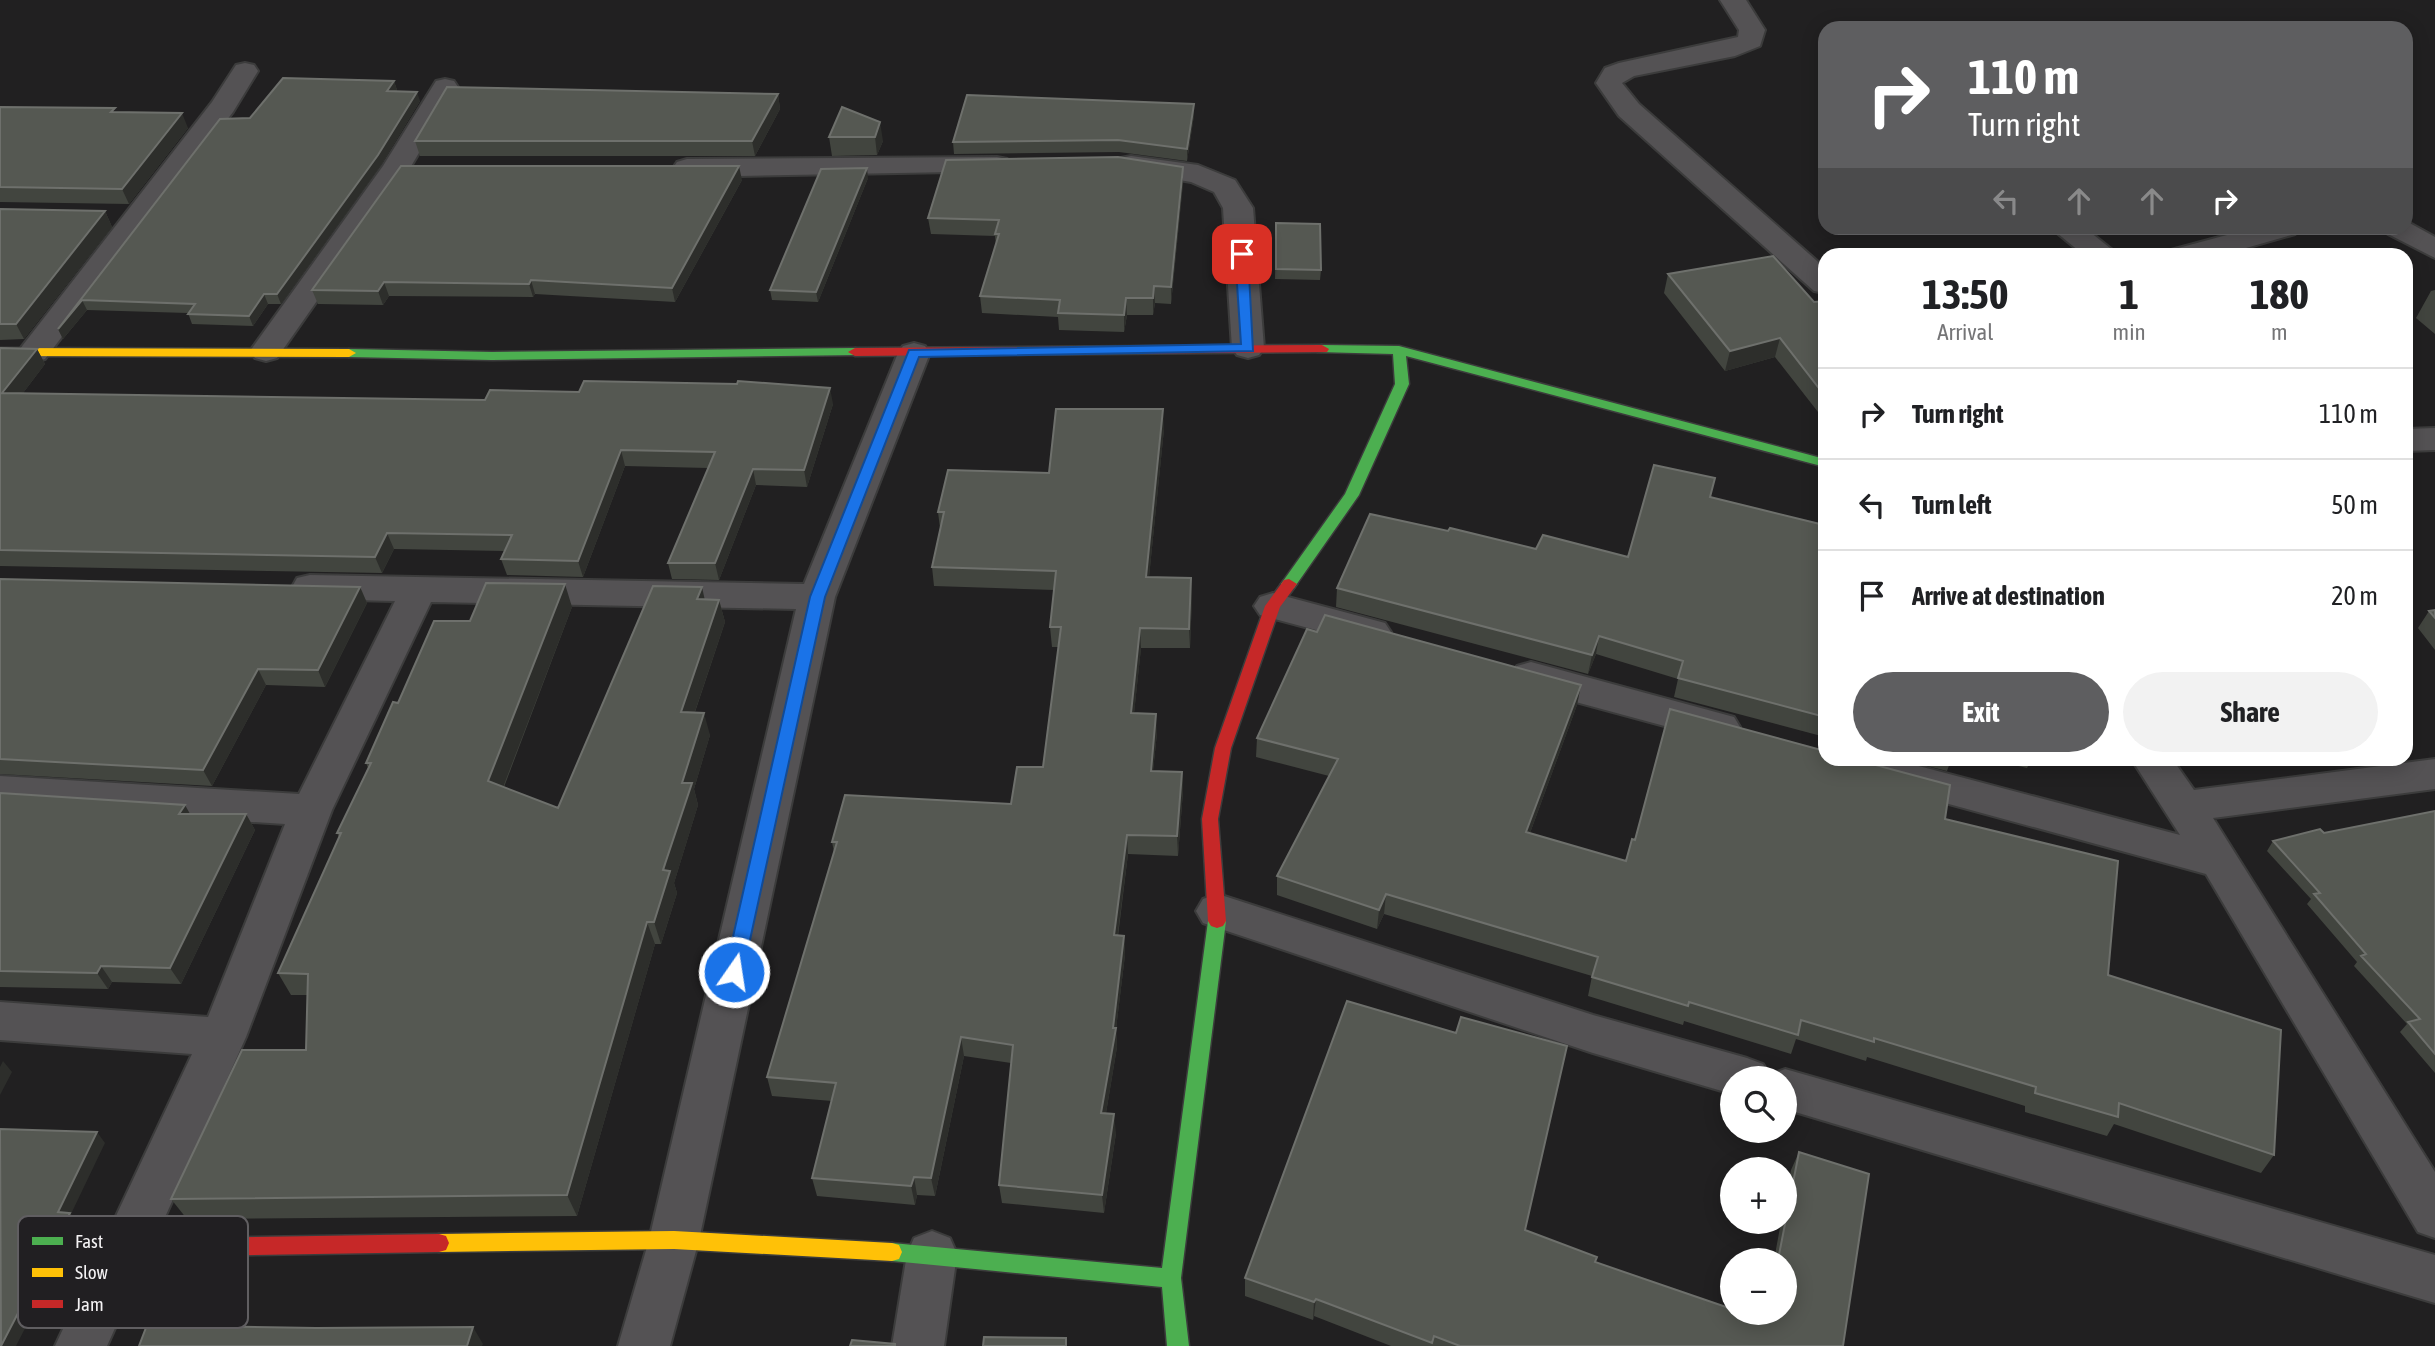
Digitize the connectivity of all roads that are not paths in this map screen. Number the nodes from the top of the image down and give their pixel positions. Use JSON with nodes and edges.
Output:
{"nodes":[{"id":1,"x":1733,"y":0,"type":"edge"},
{"id":2,"x":245,"y":71,"type":"dead end"},
{"id":3,"x":446,"y":87,"type":"edge"},
{"id":4,"x":1105,"y":164,"type":"edge"},
{"id":5,"x":1024,"y":165,"type":"edge"},
{"id":6,"x":656,"y":169,"type":"edge"},
{"id":7,"x":2076,"y":235,"type":"edge"},
{"id":8,"x":2259,"y":235,"type":"edge"},
{"id":9,"x":2410,"y":235,"type":"edge"},
{"id":10,"x":2094,"y":248,"type":"edge"},
{"id":11,"x":2211,"y":248,"type":"edge"},
{"id":12,"x":2435,"y":249,"type":"edge"},
{"id":13,"x":1818,"y":278,"type":"edge"},
{"id":14,"x":1248,"y":348,"type":"junction"},
{"id":15,"x":1399,"y":349,"type":"junction"},
{"id":16,"x":266,"y":351,"type":"junction"},
{"id":17,"x":0,"y":352,"type":"edge"},
{"id":18,"x":34,"y":352,"type":"junction"},
{"id":19,"x":914,"y":353,"type":"junction"},
{"id":20,"x":2435,"y":439,"type":"edge"},
{"id":21,"x":2413,"y":440,"type":"edge"},
{"id":22,"x":1818,"y":461,"type":"edge"},
{"id":23,"x":279,"y":586,"type":"edge"},
{"id":24,"x":419,"y":589,"type":"junction"},
{"id":25,"x":817,"y":597,"type":"junction"},
{"id":26,"x":1273,"y":606,"type":"junction"},
{"id":27,"x":1407,"y":642,"type":"edge"},
{"id":28,"x":1502,"y":668,"type":"edge"},
{"id":29,"x":1758,"y":737,"type":"edge"},
{"id":30,"x":1867,"y":766,"type":"edge"},
{"id":31,"x":2155,"y":766,"type":"edge"},
{"id":32,"x":2435,"y":774,"type":"edge"},
{"id":33,"x":0,"y":791,"type":"edge"},
{"id":34,"x":2182,"y":807,"type":"junction"},
{"id":35,"x":311,"y":810,"type":"junction"},
{"id":36,"x":2220,"y":862,"type":"junction"},
{"id":37,"x":1218,"y":911,"type":"junction"},
{"id":38,"x":0,"y":1021,"type":"edge"},
{"id":39,"x":223,"y":1037,"type":"junction"},
{"id":40,"x":1720,"y":1070,"type":"edge"},
{"id":41,"x":1797,"y":1093,"type":"edge"},
{"id":42,"x":142,"y":1216,"type":"edge"},
{"id":43,"x":2435,"y":1216,"type":"edge"},
{"id":44,"x":674,"y":1240,"type":"junction"},
{"id":45,"x":248,"y":1246,"type":"edge"},
{"id":46,"x":932,"y":1254,"type":"junction"},
{"id":47,"x":1171,"y":1278,"type":"junction"},
{"id":48,"x":2435,"y":1279,"type":"edge"},
{"id":49,"x":89,"y":1328,"type":"edge"},
{"id":50,"x":1186,"y":1343,"type":"edge"},
{"id":51,"x":81,"y":1346,"type":"edge"},
{"id":52,"x":644,"y":1346,"type":"edge"},
{"id":53,"x":918,"y":1346,"type":"edge"}],
"edges":[{"from":1,"to":13,"type":"street"},
{"from":2,"to":18,"type":"street"},
{"from":3,"to":16,"type":"street"},
{"from":4,"to":14,"type":"street"},
{"from":5,"to":6,"type":"street"},
{"from":7,"to":10,"type":"street"},
{"from":8,"to":11,"type":"street"},
{"from":9,"to":12,"type":"street"},
{"from":14,"to":15,"type":"street"},
{"from":14,"to":19,"type":"street"},
{"from":15,"to":22,"type":"street"},
{"from":15,"to":26,"type":"street"},
{"from":16,"to":18,"type":"street"},
{"from":16,"to":19,"type":"street"},
{"from":17,"to":18,"type":"street"},
{"from":19,"to":25,"type":"street"},
{"from":20,"to":21,"type":"street"},
{"from":23,"to":24,"type":"street"},
{"from":24,"to":25,"type":"street"},
{"from":24,"to":35,"type":"street"},
{"from":25,"to":44,"type":"street"},
{"from":26,"to":27,"type":"street"},
{"from":26,"to":37,"type":"street"},
{"from":28,"to":29,"type":"street"},
{"from":30,"to":36,"type":"street"},
{"from":31,"to":34,"type":"street"},
{"from":32,"to":34,"type":"street"},
{"from":33,"to":35,"type":"street"},
{"from":34,"to":36,"type":"street"},
{"from":35,"to":39,"type":"street"},
{"from":36,"to":43,"type":"street"},
{"from":37,"to":40,"type":"street"},
{"from":37,"to":47,"type":"street"},
{"from":38,"to":39,"type":"street"},
{"from":39,"to":42,"type":"street"},
{"from":41,"to":48,"type":"street"},
{"from":44,"to":45,"type":"street"},
{"from":44,"to":46,"type":"street"},
{"from":44,"to":52,"type":"street"},
{"from":46,"to":47,"type":"street"},
{"from":46,"to":53,"type":"street"},
{"from":47,"to":50,"type":"street"},
{"from":49,"to":51,"type":"street"}]}
